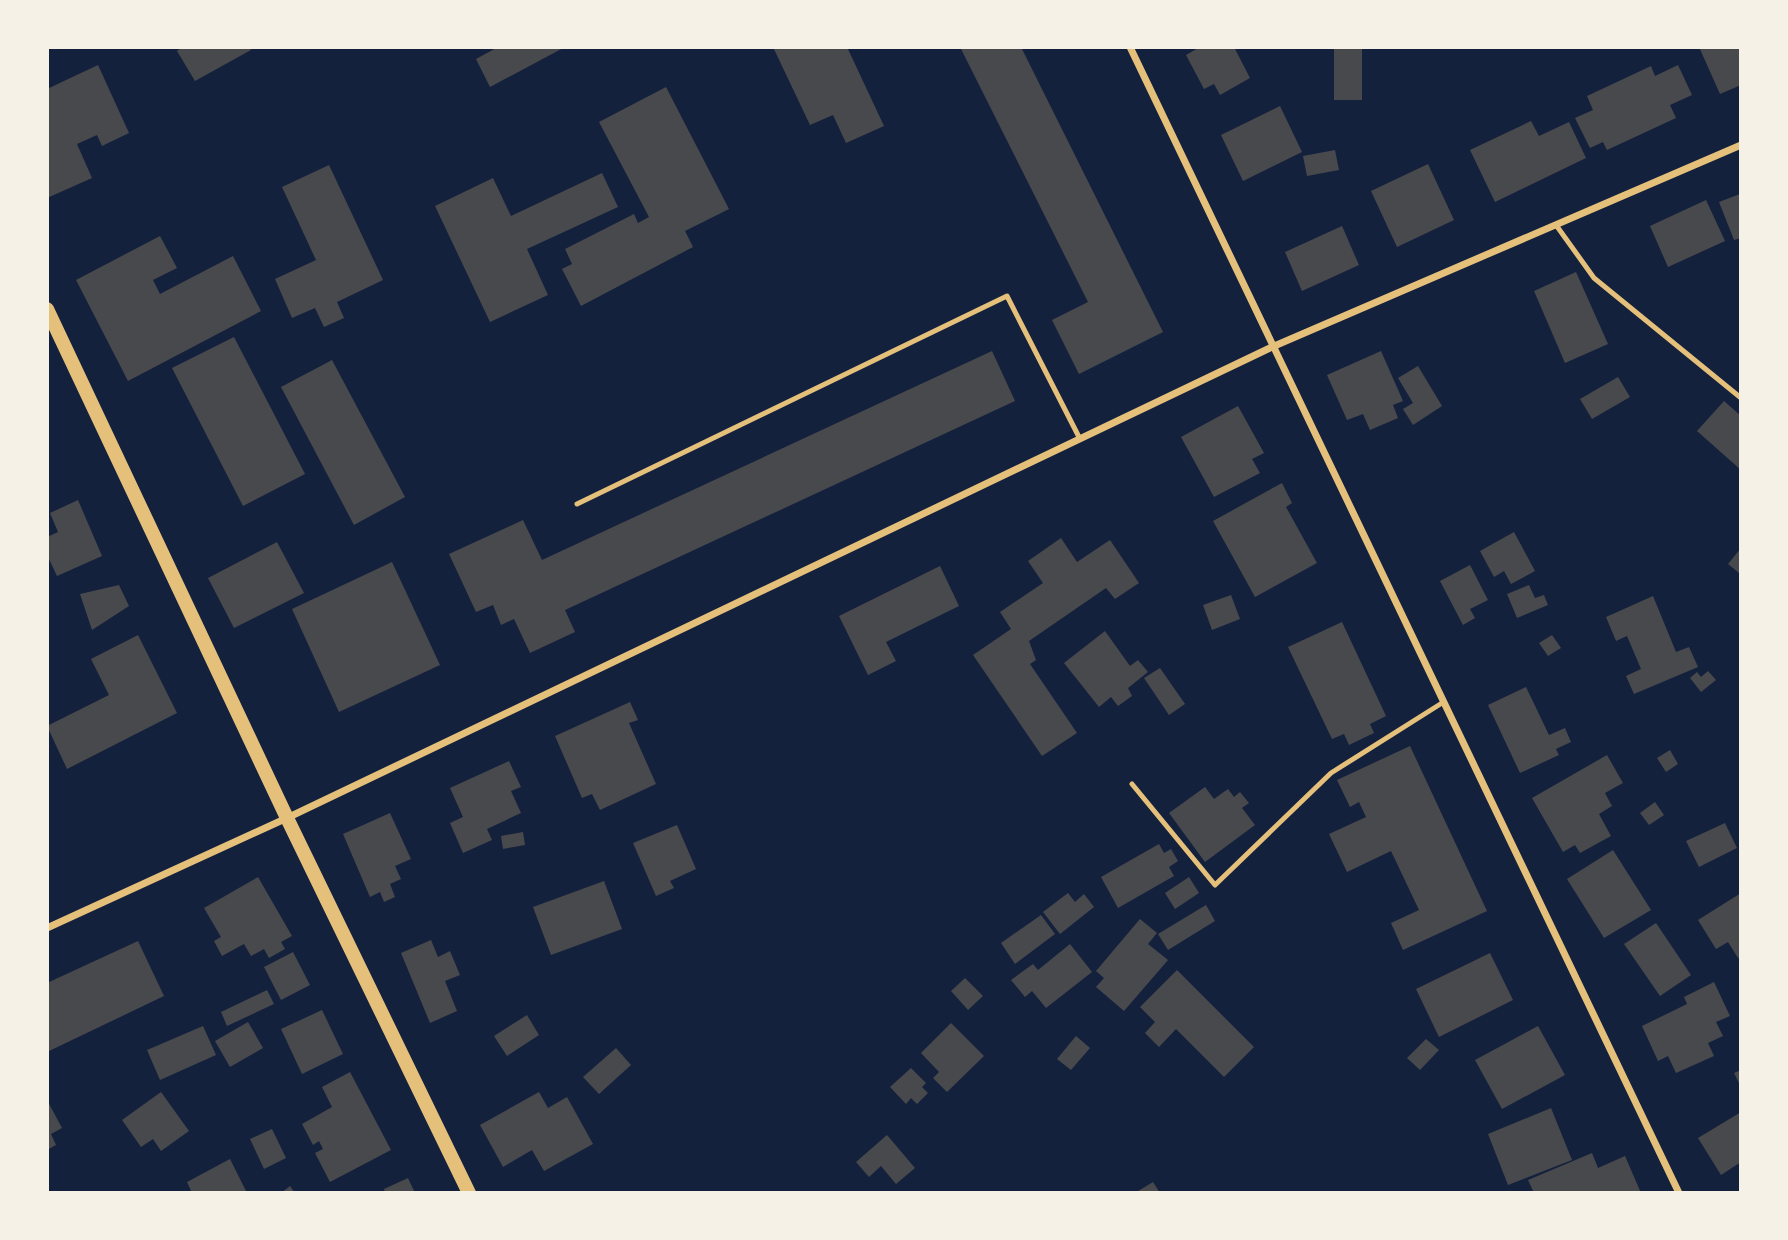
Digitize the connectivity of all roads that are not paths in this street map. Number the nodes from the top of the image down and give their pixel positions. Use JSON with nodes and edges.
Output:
{"nodes":[{"id":1,"x":1130,"y":47,"type":"edge"},
{"id":2,"x":1741,"y":145,"type":"edge"},
{"id":3,"x":1556,"y":225,"type":"junction"},
{"id":4,"x":47,"y":309,"type":"edge"},
{"id":5,"x":1272,"y":347,"type":"junction"},
{"id":6,"x":1741,"y":398,"type":"edge"},
{"id":7,"x":1080,"y":439,"type":"junction"},
{"id":8,"x":577,"y":504,"type":"dead end"},
{"id":9,"x":1442,"y":703,"type":"junction"},
{"id":10,"x":1132,"y":784,"type":"dead end"},
{"id":11,"x":287,"y":818,"type":"junction"},
{"id":12,"x":47,"y":928,"type":"edge"},
{"id":13,"x":469,"y":1193,"type":"edge"},
{"id":14,"x":1679,"y":1193,"type":"edge"}],
"edges":[{"from":1,"to":5,"type":"street"},
{"from":2,"to":3,"type":"street"},
{"from":3,"to":5,"type":"street"},
{"from":3,"to":6,"type":"lane"},
{"from":4,"to":11,"type":"main road"},
{"from":5,"to":7,"type":"street"},
{"from":5,"to":9,"type":"street"},
{"from":7,"to":8,"type":"lane"},
{"from":7,"to":11,"type":"street"},
{"from":9,"to":10,"type":"lane"},
{"from":9,"to":14,"type":"street"},
{"from":11,"to":12,"type":"street"},
{"from":11,"to":13,"type":"main road"}]}
